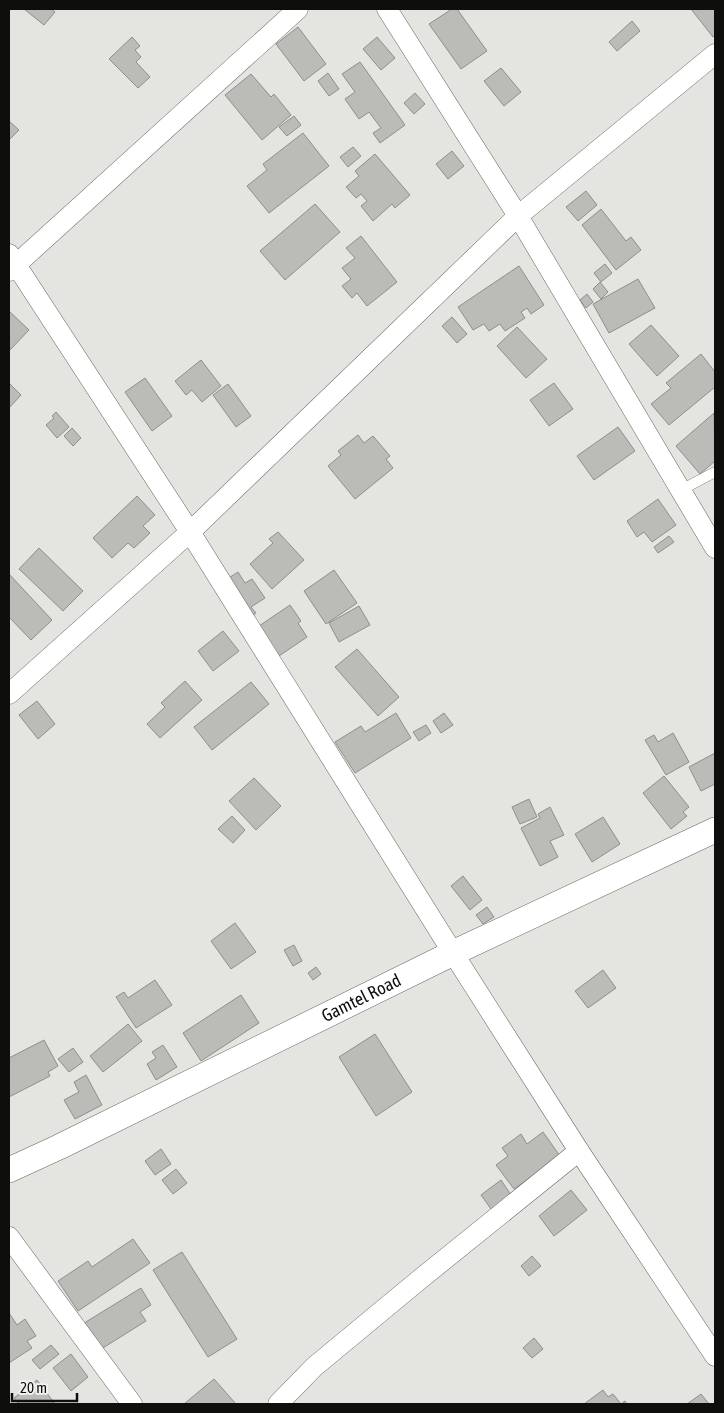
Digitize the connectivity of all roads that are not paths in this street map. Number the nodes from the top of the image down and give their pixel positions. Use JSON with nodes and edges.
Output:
{"nodes":[{"id":1,"x":298,"y":9,"type":"edge"},
{"id":2,"x":387,"y":9,"type":"edge"},
{"id":3,"x":715,"y":54,"type":"edge"},
{"id":4,"x":518,"y":216,"type":"junction"},
{"id":5,"x":11,"y":263,"type":"edge"},
{"id":6,"x":715,"y":472,"type":"edge"},
{"id":7,"x":681,"y":490,"type":"junction"},
{"id":8,"x":190,"y":532,"type":"junction"},
{"id":9,"x":715,"y":548,"type":"edge"},
{"id":10,"x":9,"y":694,"type":"edge"},
{"id":11,"x":715,"y":830,"type":"edge"},
{"id":12,"x":453,"y":953,"type":"junction"},
{"id":13,"x":579,"y":1151,"type":"junction"},
{"id":14,"x":9,"y":1170,"type":"edge"},
{"id":15,"x":9,"y":1237,"type":"edge"},
{"id":16,"x":715,"y":1356,"type":"edge"},
{"id":17,"x":132,"y":1404,"type":"edge"},
{"id":18,"x":278,"y":1404,"type":"edge"}],
"edges":[{"from":1,"to":5,"type":"street"},
{"from":2,"to":4,"type":"street"},
{"from":3,"to":4,"type":"street"},
{"from":4,"to":7,"type":"street"},
{"from":4,"to":8,"type":"street"},
{"from":5,"to":8,"type":"street"},
{"from":6,"to":7,"type":"lane"},
{"from":7,"to":9,"type":"street"},
{"from":8,"to":10,"type":"street"},
{"from":8,"to":12,"type":"street"},
{"from":11,"to":12,"type":"street","name":"Gamtel Road"},
{"from":12,"to":13,"type":"street"},
{"from":12,"to":14,"type":"street","name":"Gamtel Road"},
{"from":13,"to":16,"type":"street"},
{"from":13,"to":18,"type":"street"},
{"from":15,"to":17,"type":"street"}]}
